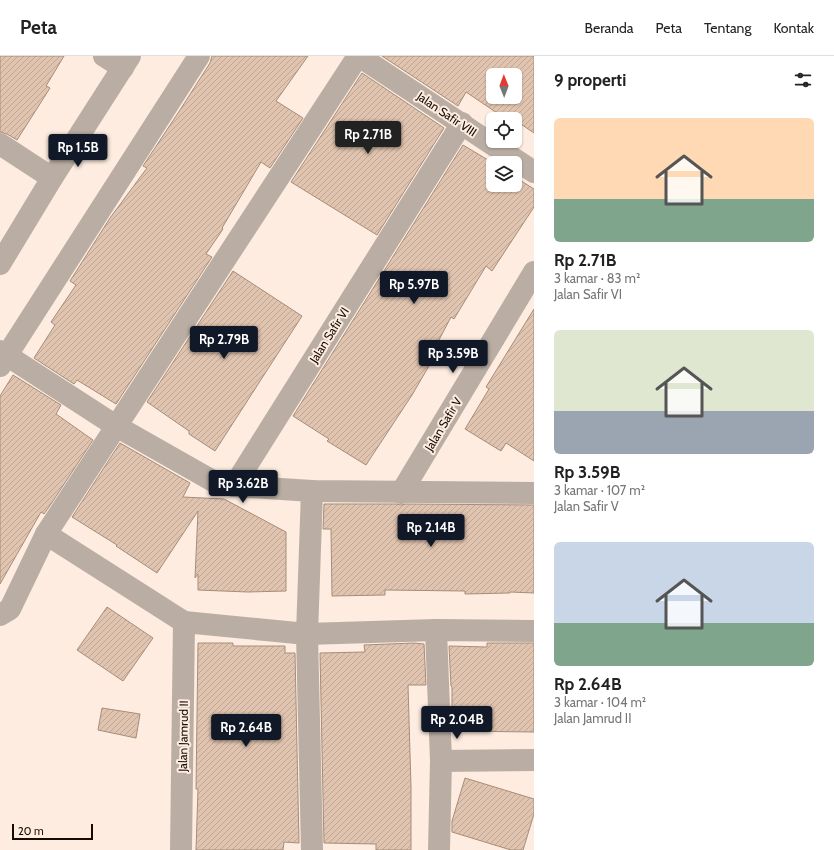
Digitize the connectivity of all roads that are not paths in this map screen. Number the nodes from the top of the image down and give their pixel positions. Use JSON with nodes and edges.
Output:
{"nodes":[{"id":1,"x":104,"y":56,"type":"edge"},
{"id":2,"x":199,"y":56,"type":"edge"},
{"id":3,"x":359,"y":56,"type":"edge"},
{"id":4,"x":126,"y":62,"type":"edge"},
{"id":5,"x":462,"y":123,"type":"junction"},
{"id":6,"x":0,"y":144,"type":"edge"},
{"id":7,"x":534,"y":172,"type":"edge"},
{"id":8,"x":52,"y":178,"type":"junction"},
{"id":9,"x":0,"y":264,"type":"edge"},
{"id":10,"x":534,"y":272,"type":"edge"},
{"id":11,"x":2,"y":357,"type":"edge"},
{"id":12,"x":116,"y":426,"type":"junction"},
{"id":13,"x":234,"y":486,"type":"junction"},
{"id":14,"x":312,"y":492,"type":"junction"},
{"id":15,"x":401,"y":493,"type":"junction"},
{"id":16,"x":534,"y":493,"type":"edge"},
{"id":17,"x":46,"y":534,"type":"junction"},
{"id":18,"x":0,"y":615,"type":"edge"},
{"id":19,"x":184,"y":622,"type":"junction"},
{"id":20,"x":436,"y":630,"type":"junction"},
{"id":21,"x":534,"y":631,"type":"edge"},
{"id":22,"x":307,"y":634,"type":"junction"},
{"id":23,"x":534,"y":760,"type":"edge"},
{"id":24,"x":441,"y":761,"type":"junction"},
{"id":25,"x":181,"y":850,"type":"edge"},
{"id":26,"x":312,"y":850,"type":"edge"},
{"id":27,"x":439,"y":850,"type":"edge"}],
"edges":[{"from":1,"to":4,"type":"street"},
{"from":2,"to":11,"type":"street"},
{"from":3,"to":5,"type":"street","name":"Jalan Safir VIII"},
{"from":3,"to":12,"type":"street"},
{"from":4,"to":8,"type":"street"},
{"from":5,"to":7,"type":"street","name":"Jalan Safir VIII"},
{"from":5,"to":13,"type":"street","name":"Jalan Safir VI"},
{"from":6,"to":8,"type":"street"},
{"from":8,"to":9,"type":"street"},
{"from":10,"to":15,"type":"street","name":"Jalan Safir V"},
{"from":11,"to":12,"type":"street"},
{"from":12,"to":13,"type":"street"},
{"from":12,"to":17,"type":"street"},
{"from":13,"to":14,"type":"street"},
{"from":14,"to":15,"type":"street"},
{"from":14,"to":22,"type":"street"},
{"from":15,"to":16,"type":"street"},
{"from":17,"to":18,"type":"street"},
{"from":17,"to":19,"type":"street"},
{"from":19,"to":22,"type":"street"},
{"from":19,"to":25,"type":"street","name":"Jalan Jamrud II"},
{"from":20,"to":21,"type":"street"},
{"from":20,"to":22,"type":"street"},
{"from":20,"to":24,"type":"street"},
{"from":22,"to":26,"type":"street"},
{"from":23,"to":24,"type":"street"},
{"from":24,"to":27,"type":"street"}]}
